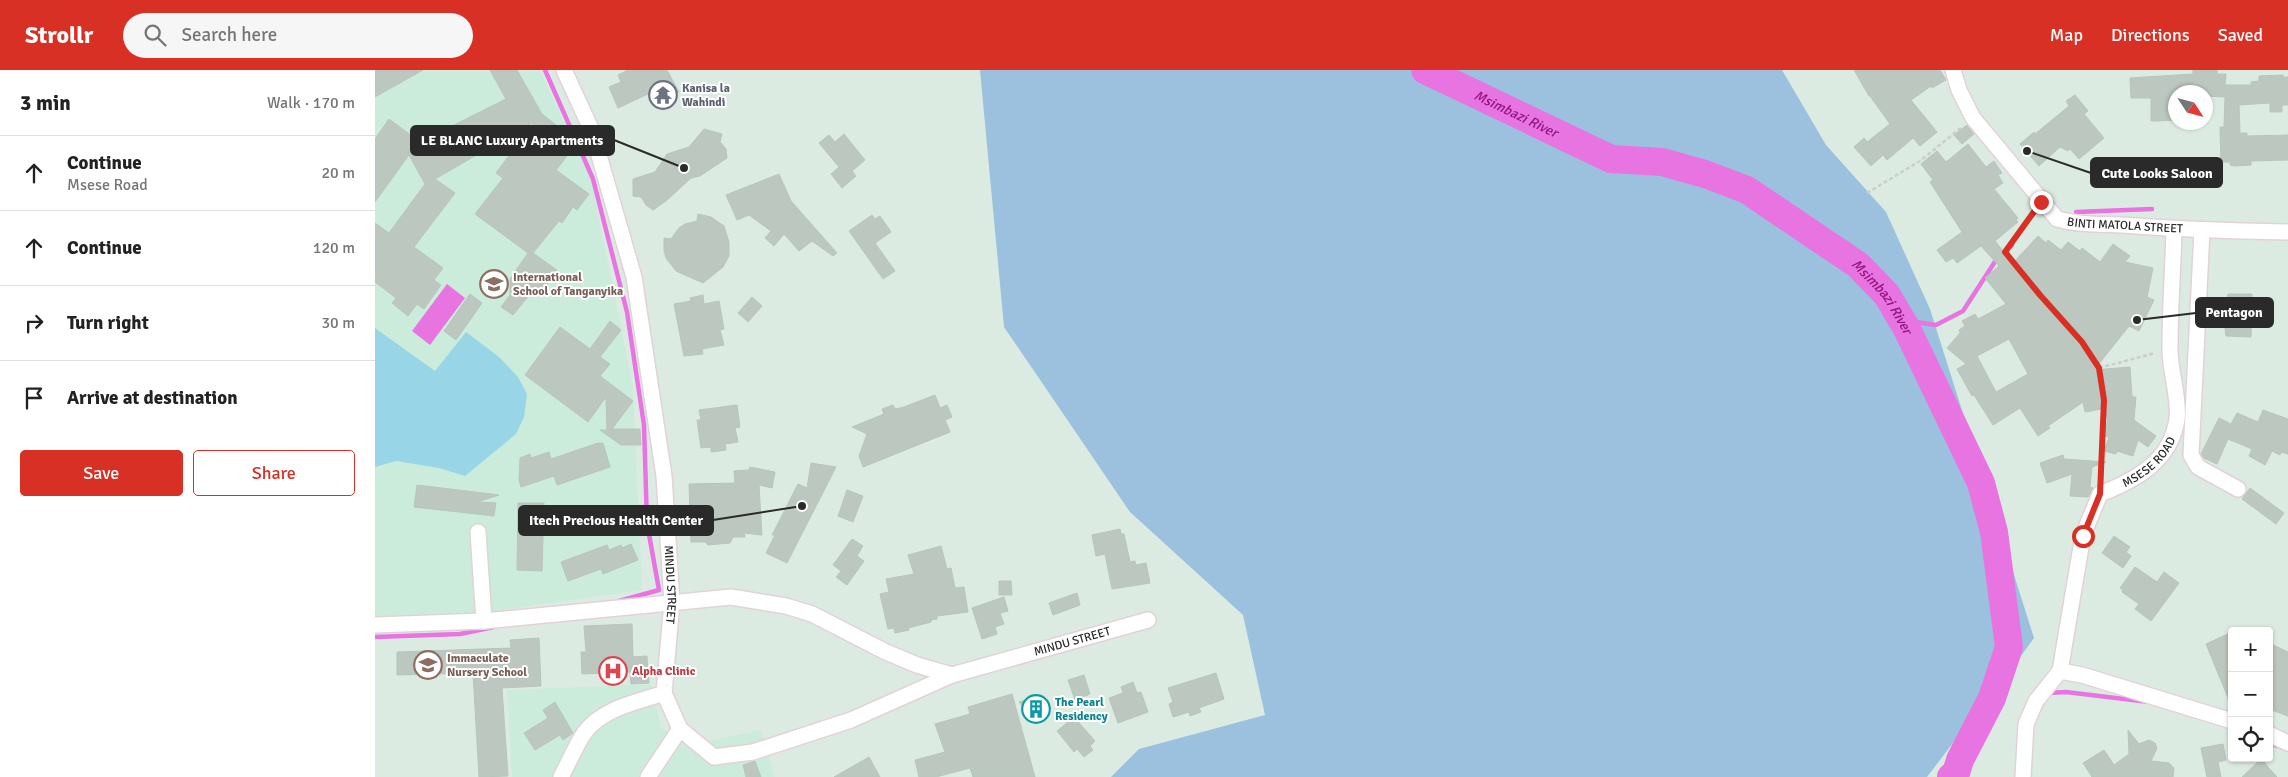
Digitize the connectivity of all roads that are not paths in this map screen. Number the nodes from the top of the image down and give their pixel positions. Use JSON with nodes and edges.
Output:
{"nodes":[{"id":1,"x":564,"y":70,"type":"edge"},
{"id":2,"x":1953,"y":70,"type":"edge"},
{"id":3,"x":2174,"y":229,"type":"junction"},
{"id":4,"x":2202,"y":230,"type":"junction"},
{"id":5,"x":2288,"y":232,"type":"edge"},
{"id":6,"x":2238,"y":489,"type":"dead end"},
{"id":7,"x":478,"y":532,"type":"dead end"},
{"id":8,"x":672,"y":602,"type":"junction"},
{"id":9,"x":1148,"y":620,"type":"dead end"},
{"id":10,"x":484,"y":621,"type":"junction"},
{"id":11,"x":375,"y":625,"type":"edge"},
{"id":12,"x":2060,"y":671,"type":"junction"},
{"id":13,"x":952,"y":675,"type":"junction"},
{"id":14,"x":664,"y":693,"type":"junction"},
{"id":15,"x":2228,"y":720,"type":"edge"},
{"id":16,"x":680,"y":729,"type":"junction"},
{"id":17,"x":2273,"y":736,"type":"edge"},
{"id":18,"x":2288,"y":743,"type":"edge"},
{"id":19,"x":561,"y":777,"type":"edge"},
{"id":20,"x":648,"y":777,"type":"edge"},
{"id":21,"x":2023,"y":777,"type":"edge"}],
"edges":[{"from":1,"to":8,"type":"street","name":"MINDU STREET"},
{"from":2,"to":3,"type":"street","name":"BINTI MATOLA STREET"},
{"from":3,"to":4,"type":"street","name":"BINTI MATOLA STREET"},
{"from":3,"to":12,"type":"street","name":"MSESE ROAD"},
{"from":4,"to":5,"type":"street","name":"BINTI MATOLA STREET"},
{"from":4,"to":6,"type":"street"},
{"from":7,"to":10,"type":"street"},
{"from":8,"to":10,"type":"street"},
{"from":8,"to":13,"type":"street"},
{"from":8,"to":14,"type":"street","name":"MINDU STREET"},
{"from":9,"to":13,"type":"street","name":"MINDU STREET"},
{"from":10,"to":11,"type":"street"},
{"from":12,"to":15,"type":"street"},
{"from":12,"to":21,"type":"street"},
{"from":13,"to":16,"type":"street","name":"MINDU STREET"},
{"from":14,"to":16,"type":"street","name":"MINDU STREET"},
{"from":14,"to":19,"type":"street"},
{"from":16,"to":20,"type":"street"},
{"from":17,"to":18,"type":"street"}]}
